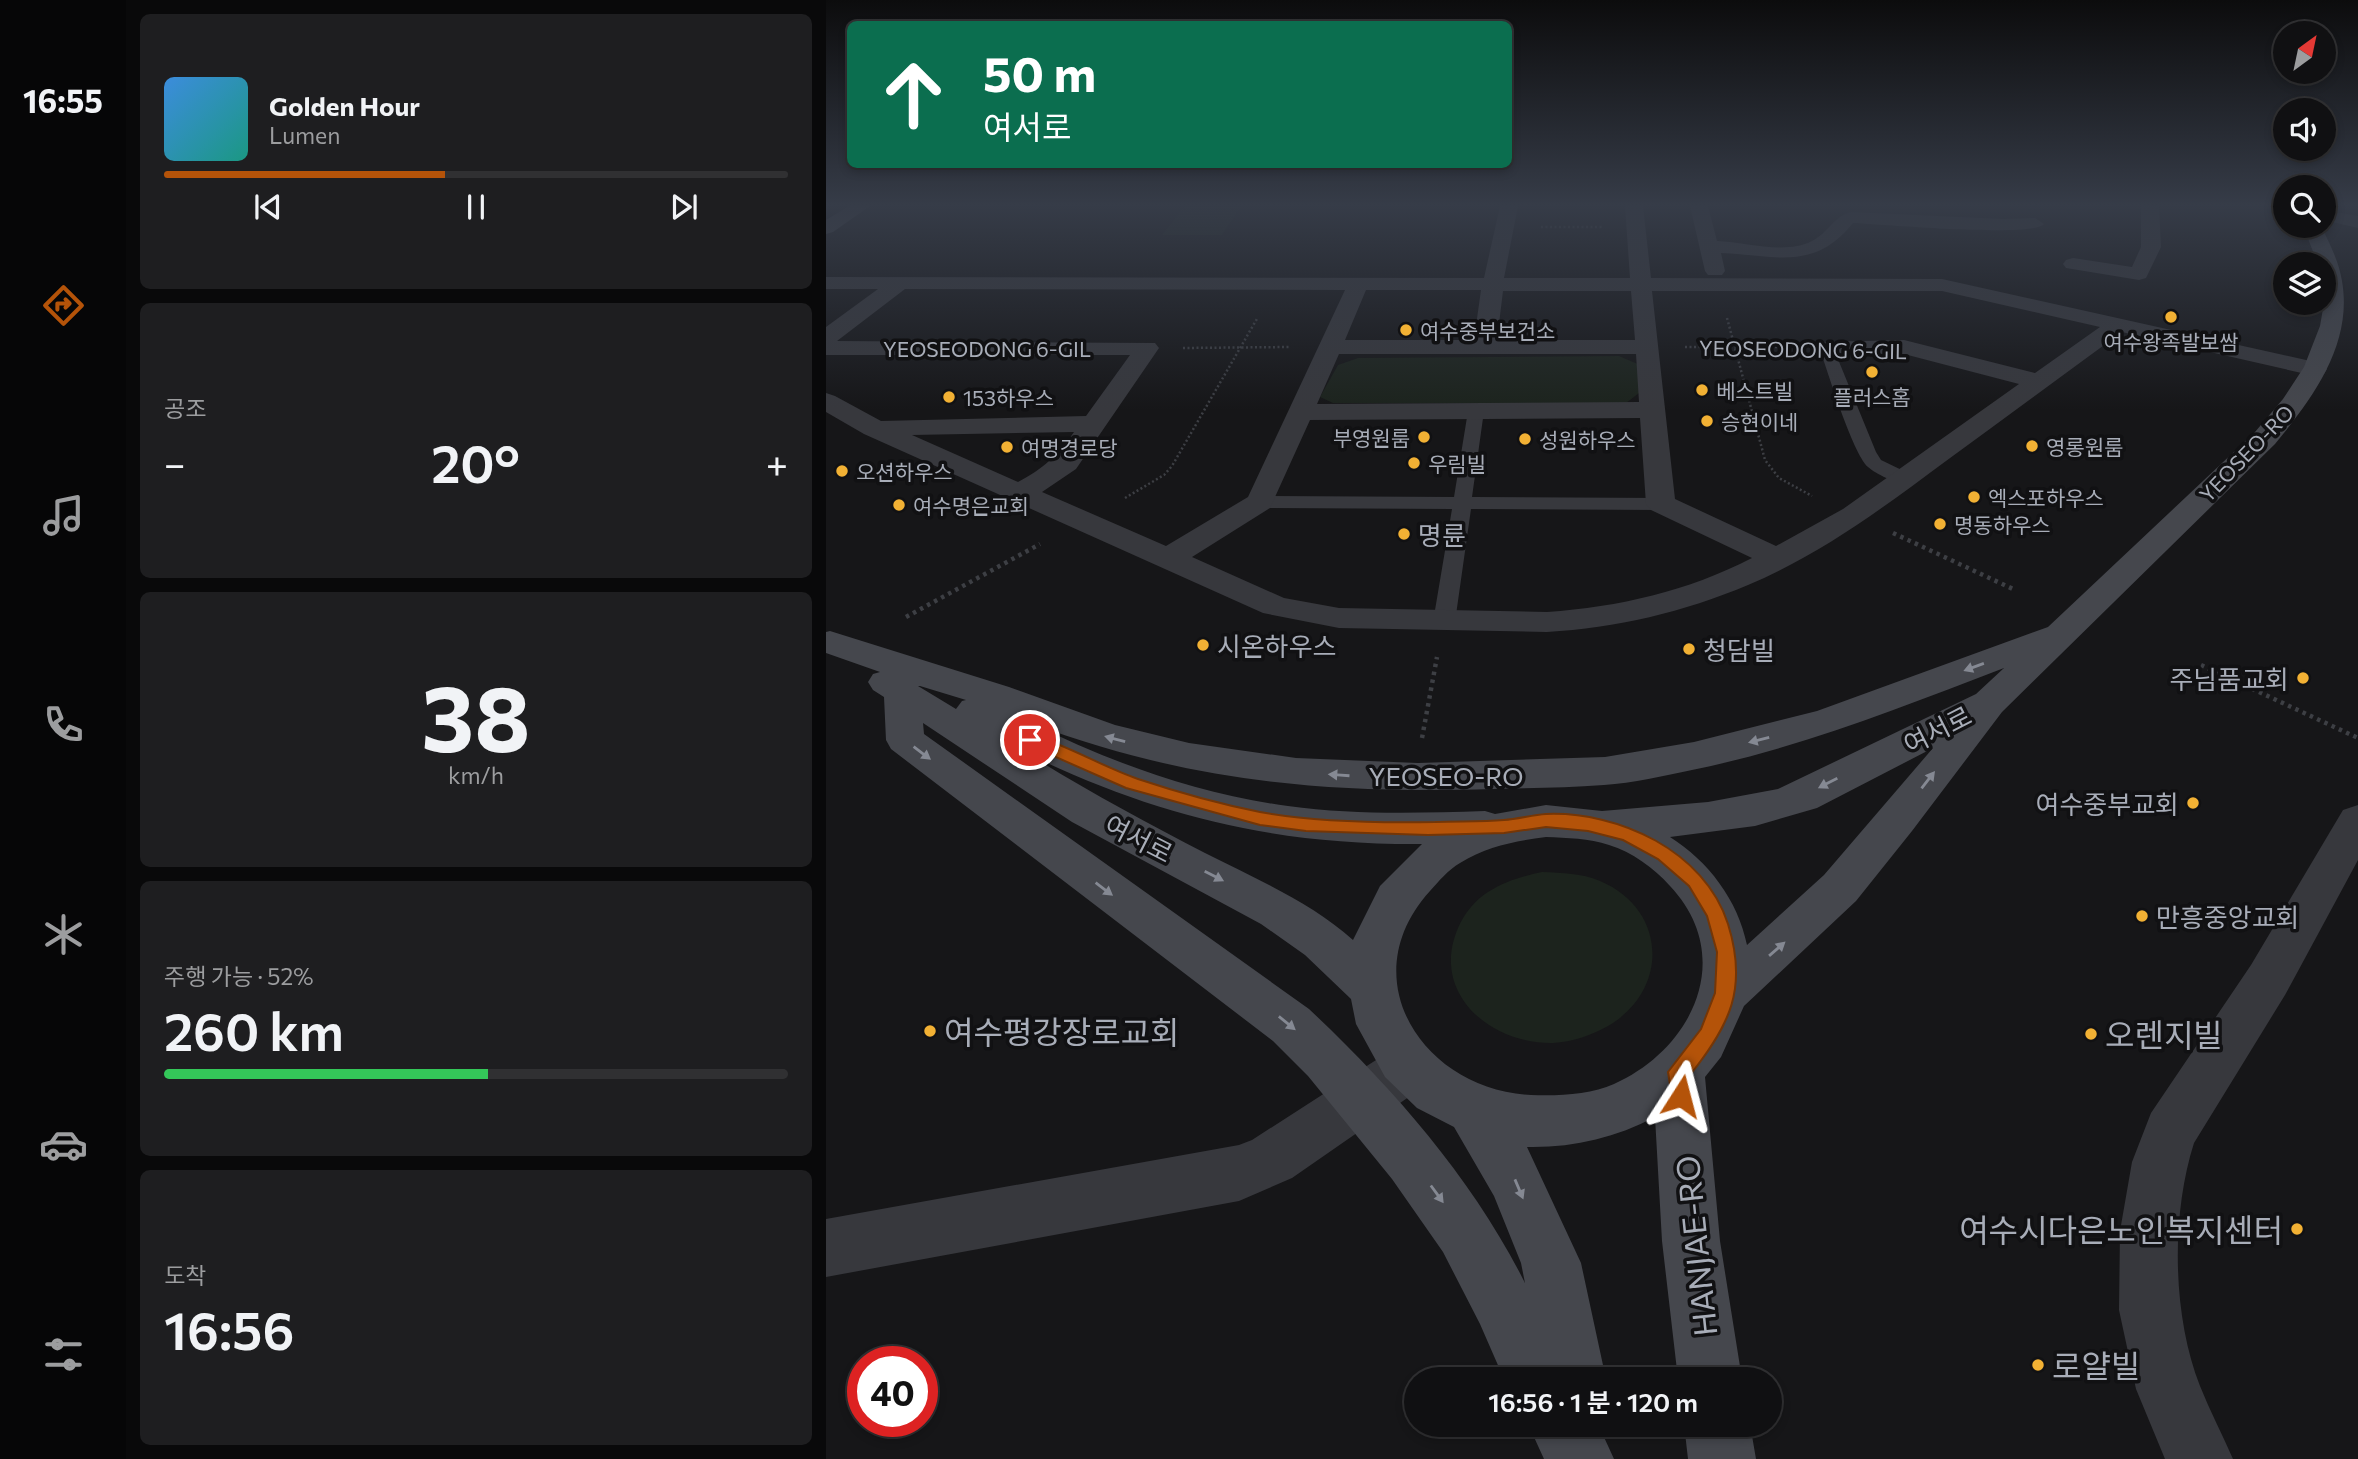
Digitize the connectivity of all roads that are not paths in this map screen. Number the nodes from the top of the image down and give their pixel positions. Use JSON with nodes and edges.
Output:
{"nodes":[{"id":1,"x":1495,"y":274,"type":"edge"},
{"id":2,"x":1639,"y":274,"type":"edge"},
{"id":3,"x":1716,"y":274,"type":"edge"},
{"id":4,"x":2055,"y":274,"type":"edge"},
{"id":5,"x":2329,"y":274,"type":"edge"},
{"id":6,"x":826,"y":283,"type":"edge"},
{"id":7,"x":900,"y":283,"type":"junction"},
{"id":8,"x":1359,"y":283,"type":"junction"},
{"id":9,"x":1493,"y":283,"type":"junction"},
{"id":10,"x":1640,"y":283,"type":"junction"},
{"id":11,"x":1718,"y":283,"type":"junction"},
{"id":12,"x":2039,"y":307,"type":"junction"},
{"id":13,"x":2119,"y":324,"type":"junction"},
{"id":14,"x":826,"y":338,"type":"edge"},
{"id":15,"x":1330,"y":347,"type":"junction"},
{"id":16,"x":1485,"y":347,"type":"junction"},
{"id":17,"x":1646,"y":347,"type":"junction"},
{"id":18,"x":1826,"y":347,"type":"joint"},
{"id":19,"x":826,"y":348,"type":"edge"},
{"id":20,"x":2315,"y":369,"type":"junction"},
{"id":21,"x":2040,"y":382,"type":"junction"},
{"id":22,"x":826,"y":401,"type":"edge"},
{"id":23,"x":1652,"y":410,"type":"junction"},
{"id":24,"x":1476,"y":411,"type":"junction"},
{"id":25,"x":1301,"y":412,"type":"junction"},
{"id":26,"x":1094,"y":424,"type":"junction"},
{"id":27,"x":873,"y":428,"type":"junction"},
{"id":28,"x":1906,"y":480,"type":"junction"},
{"id":29,"x":1019,"y":493,"type":"junction"},
{"id":30,"x":1260,"y":502,"type":"junction"},
{"id":31,"x":1463,"y":503,"type":"junction"},
{"id":32,"x":1661,"y":504,"type":"junction"},
{"id":33,"x":1777,"y":558,"type":"junction"},
{"id":34,"x":1167,"y":559,"type":"junction"},
{"id":35,"x":1444,"y":622,"type":"junction"},
{"id":36,"x":2061,"y":634,"type":"junction"},
{"id":37,"x":828,"y":641,"type":"edge"},
{"id":38,"x":917,"y":685,"type":"junction"},
{"id":39,"x":1989,"y":704,"type":"junction"},
{"id":40,"x":2358,"y":821,"type":"edge"},
{"id":41,"x":1588,"y":824,"type":"junction"},
{"id":42,"x":1504,"y":827,"type":"junction"},
{"id":43,"x":1371,"y":987,"type":"junction"},
{"id":44,"x":1725,"y":993,"type":"junction"},
{"id":45,"x":1408,"y":1068,"type":"junction"},
{"id":46,"x":1679,"y":1072,"type":"junction"},
{"id":47,"x":1362,"y":1098,"type":"junction"},
{"id":48,"x":1473,"y":1110,"type":"junction"},
{"id":49,"x":826,"y":1248,"type":"edge"},
{"id":50,"x":1531,"y":1367,"type":"edge"},
{"id":51,"x":1572,"y":1367,"type":"edge"},
{"id":52,"x":1708,"y":1367,"type":"edge"},
{"id":53,"x":1568,"y":1437,"type":"edge"},
{"id":54,"x":1579,"y":1437,"type":"edge"},
{"id":55,"x":1719,"y":1437,"type":"edge"},
{"id":56,"x":1581,"y":1459,"type":"edge"},
{"id":57,"x":1722,"y":1459,"type":"edge"},
{"id":58,"x":2199,"y":1459,"type":"edge"}],
"edges":[{"from":1,"to":9,"type":"street"},
{"from":2,"to":10,"type":"street"},
{"from":3,"to":11,"type":"street"},
{"from":4,"to":12,"type":"street"},
{"from":5,"to":20,"type":"street","name":"YEOSEO-RO"},
{"from":6,"to":7,"type":"street"},
{"from":7,"to":8,"type":"street"},
{"from":7,"to":14,"type":"street","name":"YEOSEODONG 6-GIL"},
{"from":8,"to":9,"type":"street"},
{"from":8,"to":15,"type":"street"},
{"from":9,"to":10,"type":"street"},
{"from":9,"to":16,"type":"street"},
{"from":10,"to":11,"type":"street"},
{"from":10,"to":17,"type":"street"},
{"from":11,"to":12,"type":"street"},
{"from":12,"to":13,"type":"street"},
{"from":13,"to":20,"type":"street"},
{"from":13,"to":21,"type":"street"},
{"from":15,"to":16,"type":"street"},
{"from":15,"to":25,"type":"street"},
{"from":16,"to":17,"type":"street"},
{"from":17,"to":23,"type":"street"},
{"from":18,"to":21,"type":"street","name":"YEOSEODONG 6-GIL"},
{"from":18,"to":28,"type":"lane"},
{"from":19,"to":26,"type":"street","name":"YEOSEODONG 6-GIL"},
{"from":20,"to":36,"type":"street","name":"YEOSEO-RO"},
{"from":21,"to":28,"type":"street"},
{"from":22,"to":27,"type":"street"},
{"from":23,"to":24,"type":"street"},
{"from":23,"to":32,"type":"street"},
{"from":24,"to":25,"type":"street"},
{"from":24,"to":31,"type":"lane"},
{"from":25,"to":30,"type":"street"},
{"from":26,"to":27,"type":"street"},
{"from":26,"to":29,"type":"street","name":"YEOSEODONG 6-GIL"},
{"from":27,"to":29,"type":"street"},
{"from":28,"to":33,"type":"street"},
{"from":29,"to":34,"type":"street"},
{"from":30,"to":31,"type":"lane"},
{"from":30,"to":34,"type":"street"},
{"from":31,"to":32,"type":"lane"},
{"from":31,"to":35,"type":"lane"},
{"from":32,"to":33,"type":"street"},
{"from":33,"to":35,"type":"street"},
{"from":34,"to":35,"type":"street"},
{"from":36,"to":38,"type":"street","name":"YEOSEO-RO","one_way":true},
{"from":36,"to":39,"type":"street","name":"YEOSEO-RO"},
{"from":37,"to":38,"type":"street","name":"YEOSEO-RO"},
{"from":38,"to":42,"type":"street","name":"여서로"},
{"from":38,"to":43,"type":"street","name":"여서로","one_way":true},
{"from":38,"to":47,"type":"street","one_way":true},
{"from":39,"to":41,"type":"street","name":"여서로","one_way":true},
{"from":44,"to":39,"type":"street","name":"여서로","one_way":true},
{"from":40,"to":58,"type":"street"},
{"from":41,"to":42,"type":"street"},
{"from":41,"to":44,"type":"street"},
{"from":42,"to":43,"type":"street"},
{"from":43,"to":45,"type":"street"},
{"from":44,"to":46,"type":"street"},
{"from":45,"to":47,"type":"street"},
{"from":45,"to":48,"type":"street"},
{"from":46,"to":48,"type":"street"},
{"from":46,"to":52,"type":"street","name":"HANJAE-RO"},
{"from":47,"to":49,"type":"street"},
{"from":47,"to":50,"type":"street","one_way":true},
{"from":48,"to":51,"type":"street","one_way":true},
{"from":53,"to":56,"type":"street"},
{"from":54,"to":56,"type":"street"},
{"from":55,"to":57,"type":"street"}]}
